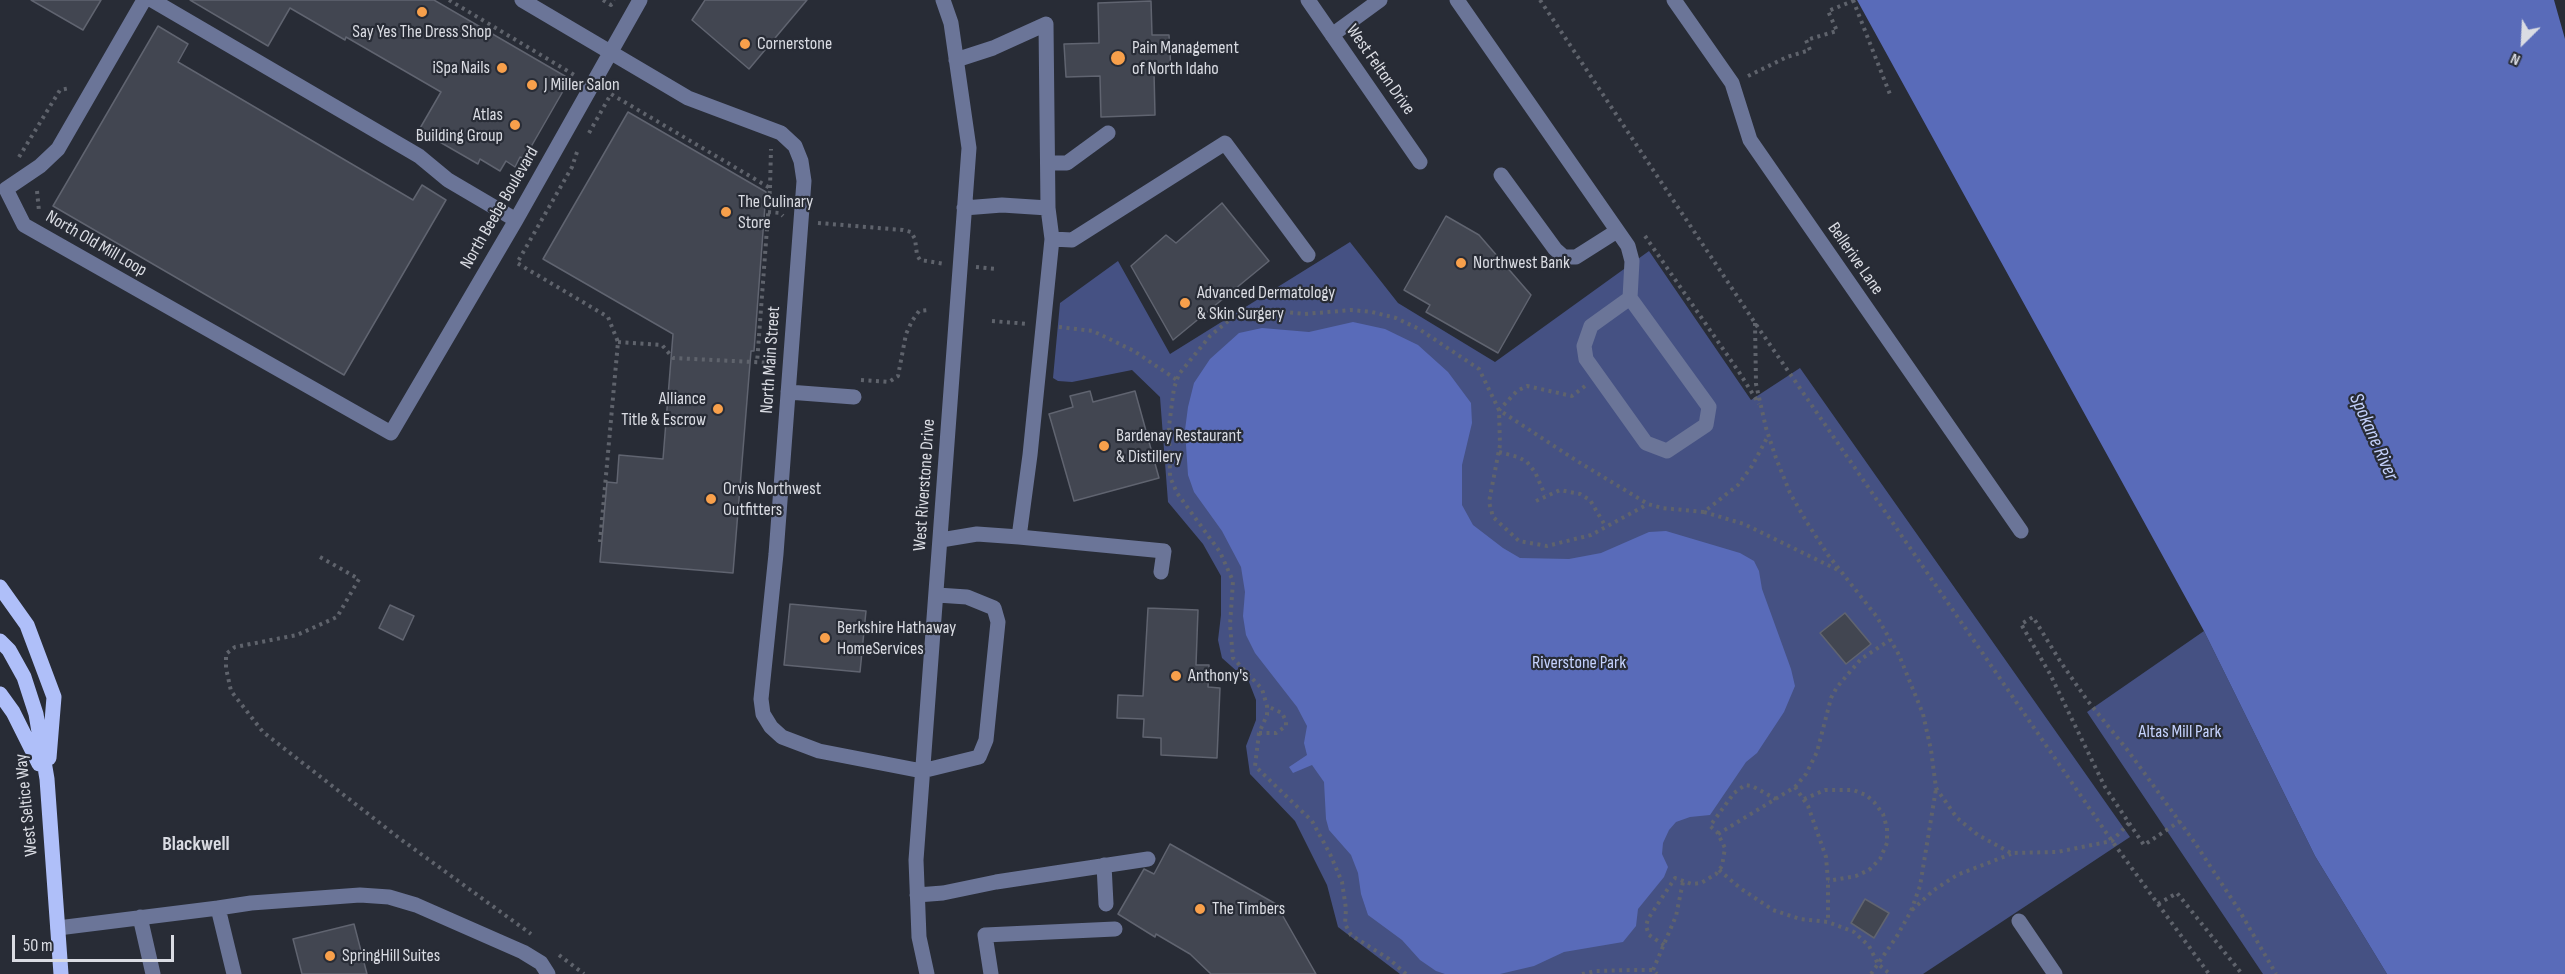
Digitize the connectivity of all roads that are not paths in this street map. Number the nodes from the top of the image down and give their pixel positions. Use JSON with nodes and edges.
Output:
{"nodes":[{"id":1,"x":144,"y":0,"type":"edge"},
{"id":2,"x":152,"y":0,"type":"edge"},
{"id":3,"x":522,"y":0,"type":"edge"},
{"id":4,"x":640,"y":0,"type":"edge"},
{"id":5,"x":943,"y":0,"type":"edge"},
{"id":6,"x":1308,"y":0,"type":"edge"},
{"id":7,"x":1380,"y":0,"type":"edge"},
{"id":8,"x":1457,"y":0,"type":"edge"},
{"id":9,"x":1674,"y":0,"type":"edge"},
{"id":10,"x":1332,"y":36,"type":"junction"},
{"id":11,"x":611,"y":52,"type":"junction"},
{"id":12,"x":956,"y":60,"type":"junction"},
{"id":13,"x":1108,"y":133,"type":"dead end"},
{"id":14,"x":1420,"y":162,"type":"dead end"},
{"id":15,"x":1048,"y":163,"type":"junction"},
{"id":16,"x":1501,"y":175,"type":"dead end"},
{"id":17,"x":964,"y":208,"type":"junction"},
{"id":18,"x":1048,"y":208,"type":"junction"},
{"id":19,"x":516,"y":220,"type":"junction"},
{"id":20,"x":1617,"y":231,"type":"junction"},
{"id":21,"x":1052,"y":239,"type":"junction"},
{"id":22,"x":1308,"y":255,"type":"dead end"},
{"id":23,"x":1630,"y":298,"type":"junction"},
{"id":24,"x":788,"y":392,"type":"junction"},
{"id":25,"x":854,"y":397,"type":"dead end"},
{"id":26,"x":391,"y":433,"type":"joint"},
{"id":27,"x":2022,"y":531,"type":"dead end"},
{"id":28,"x":1019,"y":537,"type":"junction"},
{"id":29,"x":941,"y":540,"type":"junction"},
{"id":30,"x":1161,"y":572,"type":"dead end"},
{"id":31,"x":0,"y":587,"type":"edge"},
{"id":32,"x":937,"y":595,"type":"junction"},
{"id":33,"x":0,"y":641,"type":"edge"},
{"id":34,"x":0,"y":694,"type":"edge"},
{"id":35,"x":922,"y":771,"type":"junction"},
{"id":36,"x":47,"y":779,"type":"junction"},
{"id":37,"x":1148,"y":859,"type":"dead end"},
{"id":38,"x":1104,"y":865,"type":"junction"},
{"id":39,"x":917,"y":895,"type":"junction"},
{"id":40,"x":1106,"y":904,"type":"dead end"},
{"id":41,"x":218,"y":908,"type":"junction"},
{"id":42,"x":140,"y":917,"type":"junction"},
{"id":43,"x":2019,"y":921,"type":"dead end"},
{"id":44,"x":58,"y":928,"type":"junction"},
{"id":45,"x":1115,"y":929,"type":"dead end"},
{"id":46,"x":61,"y":974,"type":"edge"},
{"id":47,"x":153,"y":974,"type":"edge"},
{"id":48,"x":234,"y":974,"type":"edge"},
{"id":49,"x":548,"y":974,"type":"edge"},
{"id":50,"x":927,"y":974,"type":"edge"},
{"id":51,"x":991,"y":974,"type":"edge"},
{"id":52,"x":2055,"y":974,"type":"edge"}],
"edges":[{"from":1,"to":26,"type":"street","name":"North Old Mill Loop"},
{"from":2,"to":19,"type":"street"},
{"from":3,"to":11,"type":"street","name":"North Main Street"},
{"from":4,"to":11,"type":"street","name":"North Beebe Boulevard"},
{"from":5,"to":12,"type":"street","name":"West Riverstone Drive"},
{"from":6,"to":10,"type":"street","name":"West Felton Drive"},
{"from":7,"to":10,"type":"street"},
{"from":8,"to":20,"type":"street"},
{"from":9,"to":27,"type":"street","name":"Bellerive Lane"},
{"from":10,"to":14,"type":"street","name":"West Felton Drive"},
{"from":11,"to":19,"type":"street","name":"North Beebe Boulevard"},
{"from":11,"to":24,"type":"street","name":"North Main Street"},
{"from":12,"to":15,"type":"street"},
{"from":12,"to":17,"type":"street","name":"West Riverstone Drive"},
{"from":13,"to":15,"type":"street"},
{"from":15,"to":18,"type":"street"},
{"from":16,"to":20,"type":"street"},
{"from":17,"to":18,"type":"street"},
{"from":17,"to":29,"type":"street","name":"West Riverstone Drive"},
{"from":18,"to":21,"type":"street"},
{"from":19,"to":26,"type":"street","name":"North Beebe Boulevard"},
{"from":20,"to":23,"type":"street"},
{"from":21,"to":22,"type":"street"},
{"from":21,"to":28,"type":"street"},
{"from":23,"to":23,"type":"street"},
{"from":24,"to":25,"type":"street"},
{"from":24,"to":35,"type":"street","name":"North Main Street"},
{"from":28,"to":29,"type":"street"},
{"from":28,"to":30,"type":"street"},
{"from":29,"to":32,"type":"street","name":"West Riverstone Drive"},
{"from":31,"to":36,"type":"main road"},
{"from":32,"to":35,"type":"street","name":"West Riverstone Drive"},
{"from":32,"to":35,"type":"street"},
{"from":33,"to":36,"type":"main road","name":"West Seltice Way"},
{"from":34,"to":36,"type":"main road"},
{"from":35,"to":39,"type":"street","name":"West Riverstone Drive"},
{"from":36,"to":44,"type":"main road","name":"West Seltice Way"},
{"from":37,"to":38,"type":"street"},
{"from":38,"to":39,"type":"street"},
{"from":38,"to":40,"type":"street"},
{"from":39,"to":50,"type":"street","name":"West Riverstone Drive"},
{"from":41,"to":42,"type":"street"},
{"from":41,"to":48,"type":"street"},
{"from":41,"to":49,"type":"street"},
{"from":42,"to":44,"type":"street"},
{"from":42,"to":47,"type":"street"},
{"from":43,"to":52,"type":"street"},
{"from":44,"to":46,"type":"main road","name":"West Seltice Way"},
{"from":45,"to":51,"type":"street"}]}
